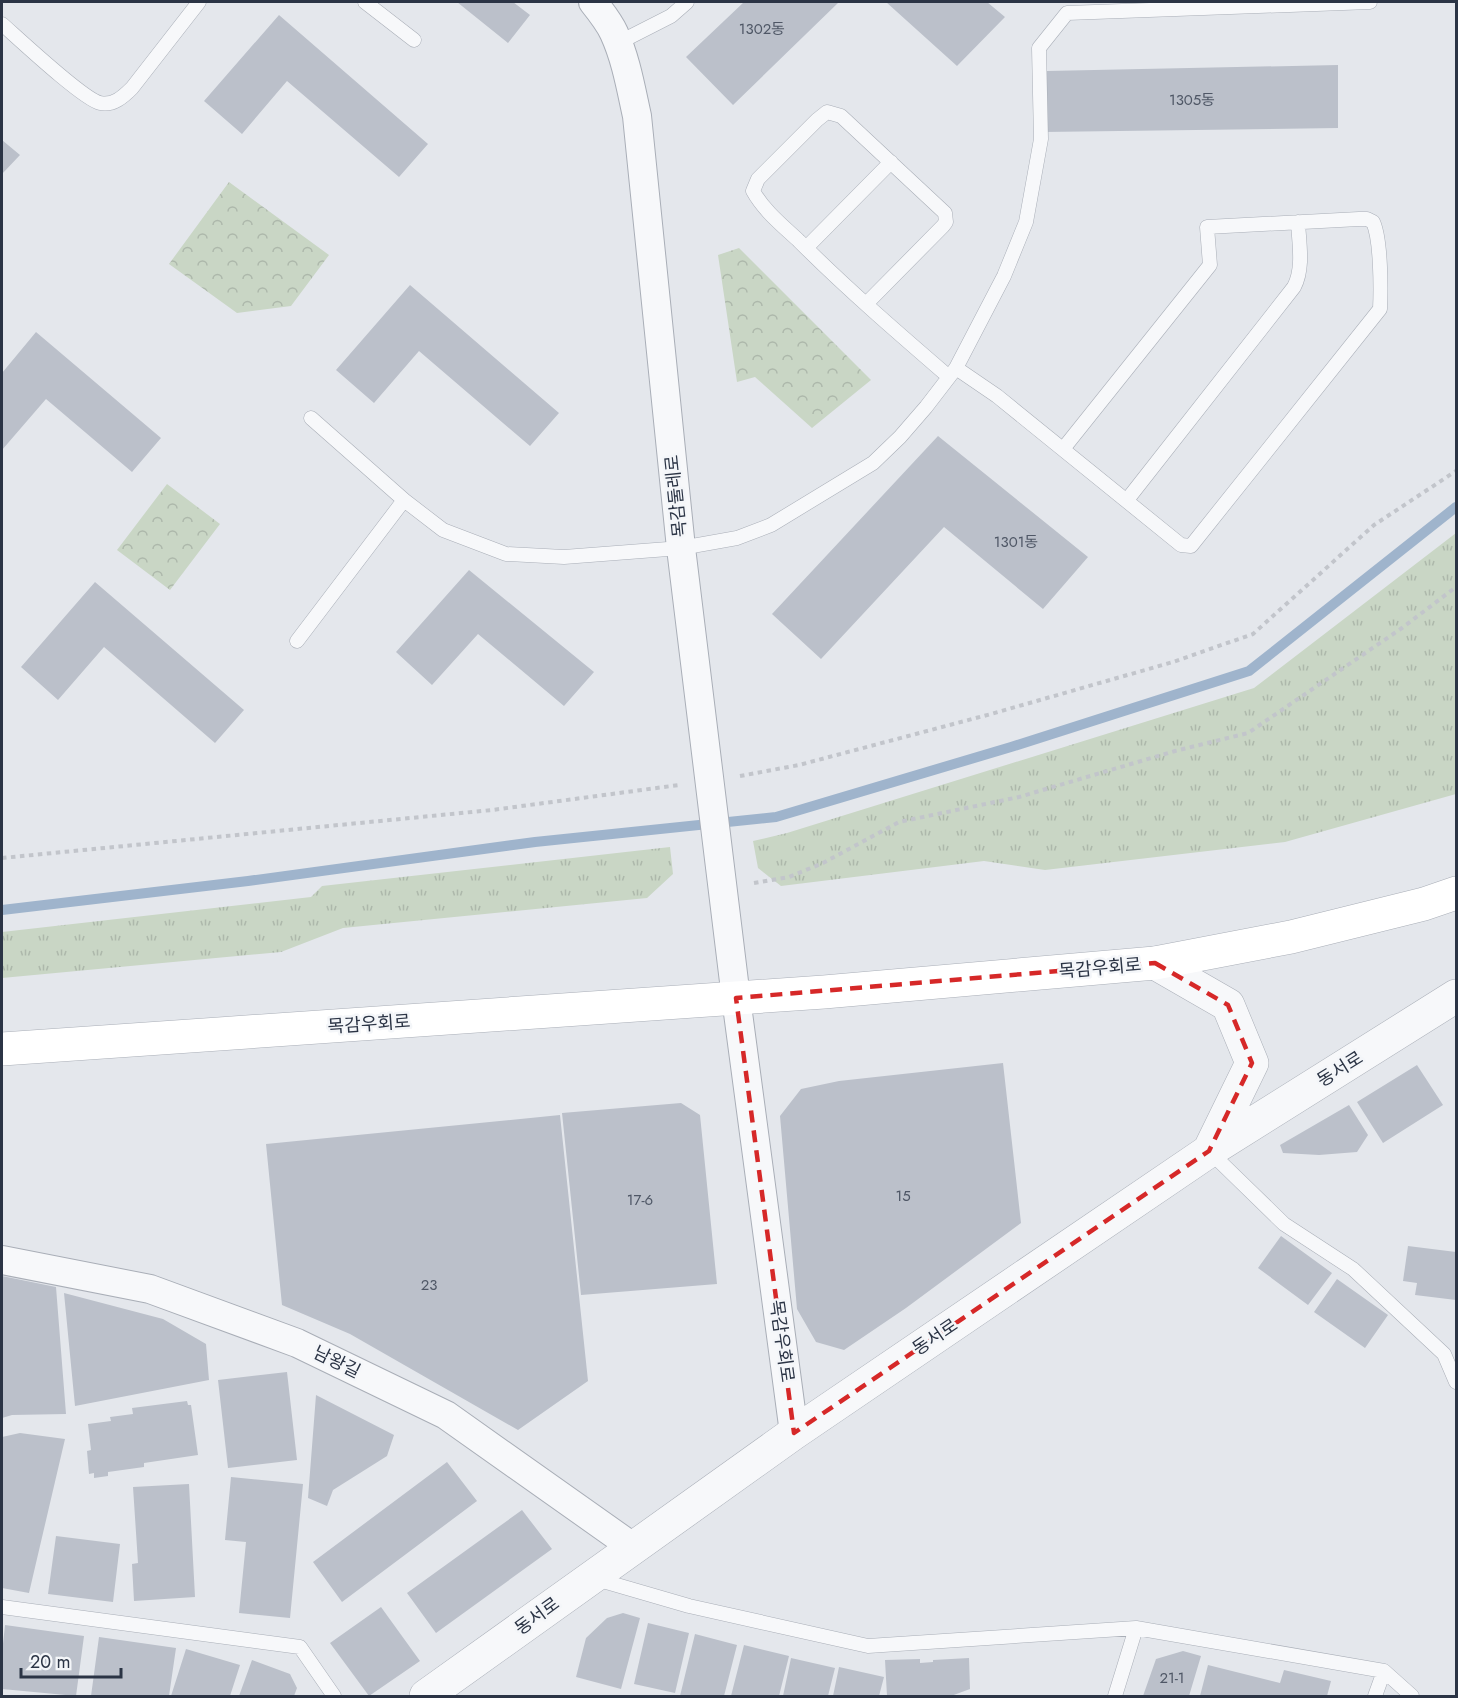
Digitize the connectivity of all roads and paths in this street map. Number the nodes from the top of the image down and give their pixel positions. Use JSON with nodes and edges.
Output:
{"nodes":[{"id":1,"x":200,"y":2,"type":"edge"},
{"id":2,"x":365,"y":2,"type":"edge"},
{"id":3,"x":593,"y":2,"type":"edge"},
{"id":4,"x":687,"y":2,"type":"edge"},
{"id":5,"x":1370,"y":2,"type":"edge"},
{"id":6,"x":1099,"y":6,"type":"edge"},
{"id":7,"x":2,"y":24,"type":"edge"},
{"id":8,"x":414,"y":40,"type":"dead end"},
{"id":9,"x":618,"y":43,"type":"junction"},
{"id":10,"x":891,"y":162,"type":"junction"},
{"id":11,"x":1298,"y":222,"type":"junction"},
{"id":12,"x":806,"y":248,"type":"junction"},
{"id":13,"x":866,"y":304,"type":"junction"},
{"id":14,"x":952,"y":373,"type":"junction"},
{"id":15,"x":311,"y":418,"type":"dead end"},
{"id":16,"x":1063,"y":450,"type":"junction"},
{"id":17,"x":1456,"y":471,"type":"edge"},
{"id":18,"x":404,"y":500,"type":"junction"},
{"id":19,"x":1127,"y":500,"type":"junction"},
{"id":20,"x":681,"y":548,"type":"junction"},
{"id":21,"x":1456,"y":587,"type":"edge"},
{"id":22,"x":297,"y":641,"type":"dead end"},
{"id":23,"x":709,"y":781,"type":"junction"},
{"id":24,"x":2,"y":858,"type":"edge"},
{"id":25,"x":722,"y":889,"type":"junction"},
{"id":26,"x":1456,"y":893,"type":"edge"},
{"id":27,"x":1155,"y":963,"type":"junction"},
{"id":28,"x":1456,"y":996,"type":"edge"},
{"id":29,"x":736,"y":998,"type":"junction"},
{"id":30,"x":2,"y":1049,"type":"edge"},
{"id":31,"x":1209,"y":1151,"type":"junction"},
{"id":32,"x":2,"y":1260,"type":"edge"},
{"id":33,"x":1456,"y":1382,"type":"edge"},
{"id":34,"x":794,"y":1433,"type":"junction"},
{"id":35,"x":634,"y":1548,"type":"junction"},
{"id":36,"x":591,"y":1577,"type":"junction"},
{"id":37,"x":2,"y":1607,"type":"edge"},
{"id":38,"x":1136,"y":1628,"type":"junction"},
{"id":39,"x":1384,"y":1671,"type":"junction"},
{"id":40,"x":334,"y":1696,"type":"edge"},
{"id":41,"x":426,"y":1696,"type":"edge"},
{"id":42,"x":1115,"y":1696,"type":"edge"},
{"id":43,"x":1375,"y":1696,"type":"edge"},
{"id":44,"x":1412,"y":1696,"type":"edge"}],
"edges":[{"from":1,"to":7,"type":"lane"},
{"from":2,"to":8,"type":"lane"},
{"from":3,"to":9,"type":"street","name":"목감둘레로"},
{"from":4,"to":9,"type":"lane"},
{"from":5,"to":6,"type":"lane"},
{"from":6,"to":14,"type":"lane"},
{"from":9,"to":20,"type":"street","name":"목감둘레로"},
{"from":10,"to":12,"type":"lane"},
{"from":10,"to":12,"type":"lane"},
{"from":10,"to":13,"type":"lane"},
{"from":11,"to":16,"type":"lane"},
{"from":11,"to":19,"type":"lane"},
{"from":11,"to":19,"type":"lane"},
{"from":12,"to":13,"type":"lane"},
{"from":13,"to":14,"type":"lane"},
{"from":14,"to":16,"type":"lane"},
{"from":14,"to":20,"type":"lane"},
{"from":15,"to":18,"type":"lane"},
{"from":16,"to":19,"type":"lane"},
{"from":17,"to":23,"type":"path"},
{"from":18,"to":20,"type":"lane"},
{"from":18,"to":22,"type":"lane"},
{"from":20,"to":23,"type":"street","name":"목감둘레로"},
{"from":21,"to":25,"type":"path"},
{"from":23,"to":24,"type":"path"},
{"from":23,"to":25,"type":"street","name":"목감둘레로"},
{"from":25,"to":29,"type":"street","name":"목감둘레로"},
{"from":26,"to":27,"type":"main road","name":"목감우회로"},
{"from":27,"to":29,"type":"main road","name":"목감우회로"},
{"from":27,"to":31,"type":"street"},
{"from":28,"to":31,"type":"street","name":"동서로"},
{"from":29,"to":30,"type":"main road","name":"목감우회로"},
{"from":29,"to":34,"type":"street","name":"목감우회로"},
{"from":31,"to":33,"type":"lane"},
{"from":31,"to":34,"type":"street","name":"동서로"},
{"from":32,"to":35,"type":"street","name":"남왕길"},
{"from":34,"to":35,"type":"street","name":"동서로"},
{"from":35,"to":36,"type":"street","name":"동서로"},
{"from":36,"to":38,"type":"lane"},
{"from":36,"to":41,"type":"street","name":"동서로"},
{"from":37,"to":40,"type":"lane"},
{"from":38,"to":39,"type":"lane"},
{"from":38,"to":42,"type":"lane"},
{"from":39,"to":43,"type":"lane"},
{"from":39,"to":44,"type":"lane"}]}
